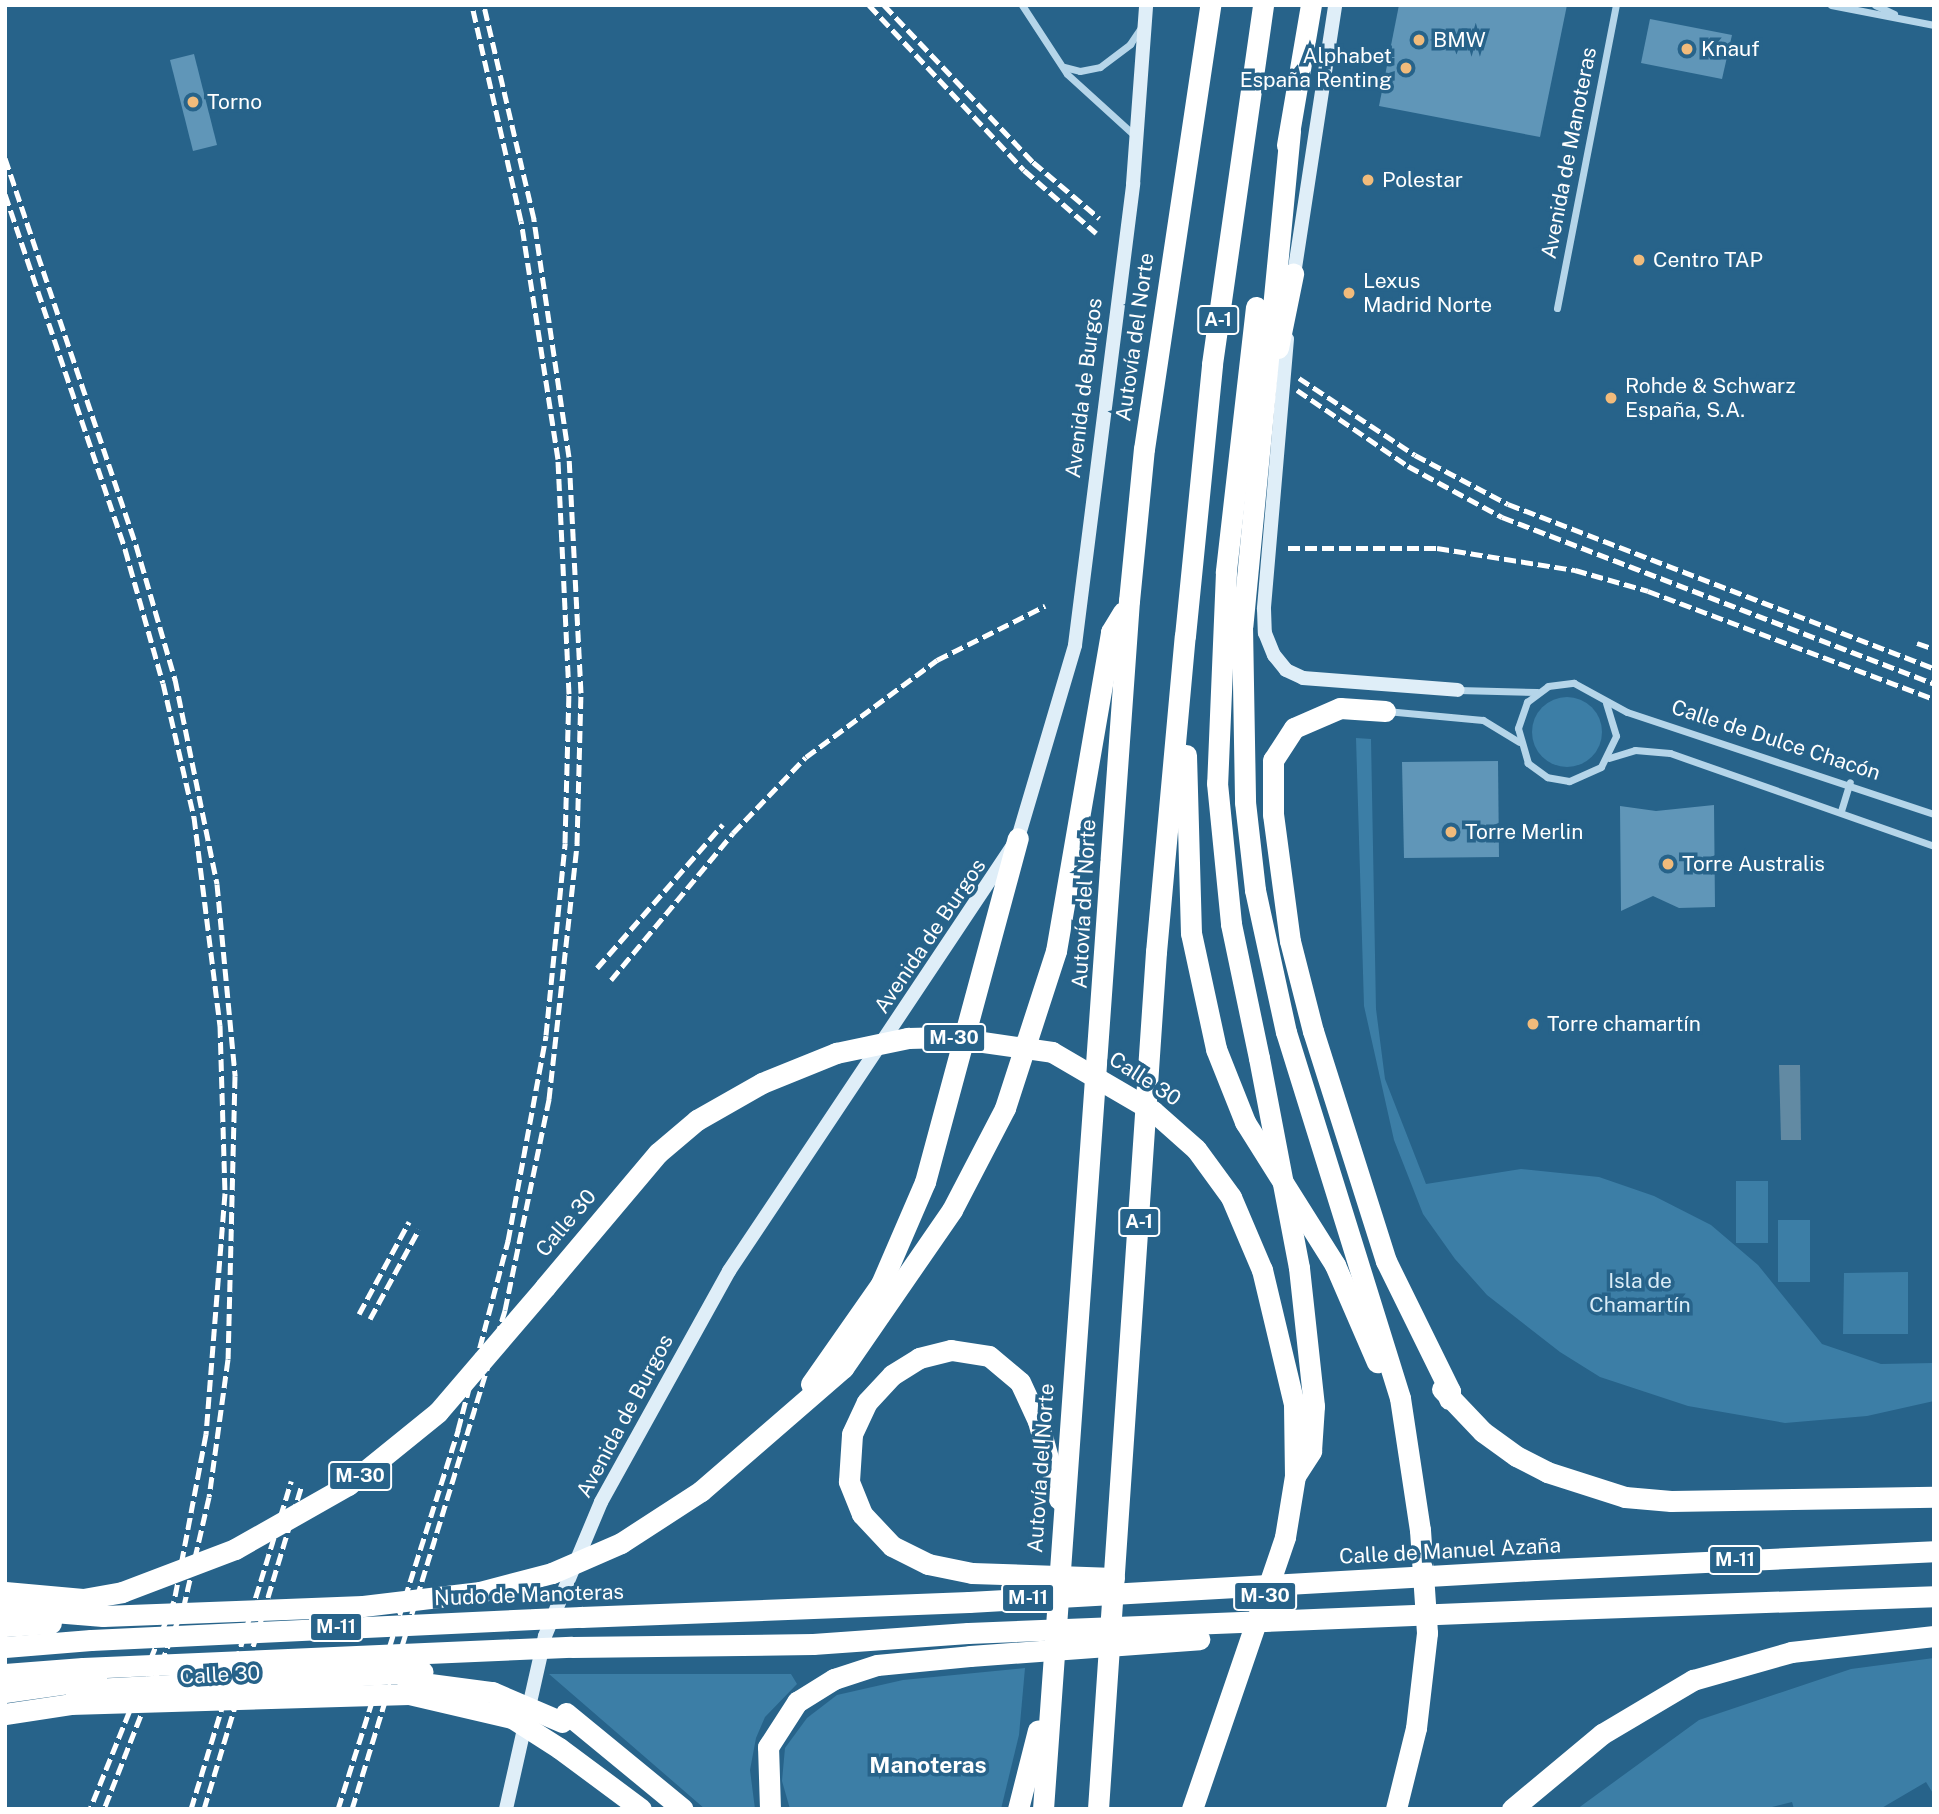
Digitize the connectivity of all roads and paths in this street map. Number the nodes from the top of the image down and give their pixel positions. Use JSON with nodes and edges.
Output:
{"nodes":[{"id":1,"x":1022,"y":5,"type":"edge"},
{"id":2,"x":1146,"y":5,"type":"edge"},
{"id":3,"x":1210,"y":5,"type":"edge"},
{"id":4,"x":1263,"y":5,"type":"edge"},
{"id":5,"x":1311,"y":5,"type":"edge"},
{"id":6,"x":1335,"y":5,"type":"edge"},
{"id":7,"x":1616,"y":5,"type":"edge"},
{"id":8,"x":1831,"y":5,"type":"edge"},
{"id":9,"x":1875,"y":5,"type":"edge"},
{"id":10,"x":1904,"y":19,"type":"junction"},
{"id":11,"x":1144,"y":22,"type":"junction"},
{"id":12,"x":1934,"y":24,"type":"edge"},
{"id":13,"x":1064,"y":66,"type":"junction"},
{"id":14,"x":1290,"y":131,"type":"junction"},
{"id":15,"x":1133,"y":134,"type":"junction"},
{"id":16,"x":1293,"y":274,"type":"junction"},
{"id":17,"x":1557,"y":308,"type":"dead end"},
{"id":18,"x":1258,"y":449,"type":"junction"},
{"id":19,"x":1129,"y":601,"type":"junction"},
{"id":20,"x":1185,"y":636,"type":"junction"},
{"id":21,"x":1458,"y":690,"type":"joint"},
{"id":22,"x":1537,"y":692,"type":"junction"},
{"id":23,"x":1606,"y":703,"type":"junction"},
{"id":24,"x":1385,"y":711,"type":"joint"},
{"id":25,"x":1519,"y":742,"type":"junction"},
{"id":26,"x":1608,"y":758,"type":"junction"},
{"id":27,"x":1850,"y":782,"type":"junction"},
{"id":28,"x":1842,"y":811,"type":"junction"},
{"id":29,"x":1934,"y":814,"type":"edge"},
{"id":30,"x":1018,"y":838,"type":"junction"},
{"id":31,"x":1934,"y":846,"type":"edge"},
{"id":32,"x":1325,"y":1147,"type":"junction"},
{"id":33,"x":1449,"y":1399,"type":"junction"},
{"id":34,"x":792,"y":1411,"type":"junction"},
{"id":35,"x":1295,"y":1476,"type":"junction"},
{"id":36,"x":1934,"y":1497,"type":"edge"},
{"id":37,"x":1062,"y":1508,"type":"junction"},
{"id":38,"x":1420,"y":1530,"type":"junction"},
{"id":39,"x":1934,"y":1551,"type":"edge"},
{"id":40,"x":1535,"y":1570,"type":"junction"},
{"id":41,"x":5,"y":1592,"type":"edge"},
{"id":42,"x":1934,"y":1595,"type":"edge"},
{"id":43,"x":969,"y":1602,"type":"joint"},
{"id":44,"x":5,"y":1608,"type":"edge"},
{"id":45,"x":1322,"y":1622,"type":"junction"},
{"id":46,"x":5,"y":1627,"type":"edge"},
{"id":47,"x":91,"y":1631,"type":"junction"},
{"id":48,"x":1934,"y":1636,"type":"edge"},
{"id":49,"x":5,"y":1647,"type":"edge"},
{"id":50,"x":459,"y":1651,"type":"junction"},
{"id":51,"x":5,"y":1674,"type":"edge"},
{"id":52,"x":1052,"y":1674,"type":"junction"},
{"id":53,"x":77,"y":1685,"type":"junction"},
{"id":54,"x":5,"y":1692,"type":"edge"},
{"id":55,"x":5,"y":1714,"type":"edge"},
{"id":56,"x":506,"y":1809,"type":"edge"},
{"id":57,"x":641,"y":1809,"type":"edge"},
{"id":58,"x":683,"y":1809,"type":"edge"},
{"id":59,"x":770,"y":1809,"type":"edge"},
{"id":60,"x":1018,"y":1809,"type":"edge"},
{"id":61,"x":1043,"y":1809,"type":"edge"},
{"id":62,"x":1098,"y":1809,"type":"edge"},
{"id":63,"x":1192,"y":1809,"type":"edge"},
{"id":64,"x":1396,"y":1809,"type":"edge"},
{"id":65,"x":1512,"y":1809,"type":"edge"}],
"edges":[{"from":1,"to":13,"type":"street"},
{"from":2,"to":11,"type":"street","name":"Avenida de Burgos"},
{"from":3,"to":19,"type":"highway","name":"Autovía del Norte","number":"A-1"},
{"from":4,"to":20,"type":"highway","number":"A-1"},
{"from":5,"to":14,"type":"highway"},
{"from":6,"to":16,"type":"street"},
{"from":7,"to":17,"type":"street","name":"Avenida de Manoteras"},
{"from":8,"to":10,"type":"street"},
{"from":9,"to":10,"type":"street"},
{"from":10,"to":12,"type":"street"},
{"from":11,"to":13,"type":"street"},
{"from":11,"to":15,"type":"street","name":"Avenida de Burgos"},
{"from":13,"to":15,"type":"street"},
{"from":14,"to":18,"type":"highway"},
{"from":14,"to":35,"type":"highway","bridge":true},
{"from":15,"to":30,"type":"street","name":"Avenida de Burgos"},
{"from":16,"to":18,"type":"highway"},
{"from":16,"to":21,"type":"street"},
{"from":18,"to":32,"type":"highway"},
{"from":19,"to":34,"type":"highway"},
{"from":19,"to":37,"type":"highway","name":"Autovía del Norte","number":"A-1"},
{"from":20,"to":38,"type":"highway"},
{"from":20,"to":62,"type":"highway","number":"A-1"},
{"from":21,"to":22,"type":"street"},
{"from":22,"to":23,"type":"street"},
{"from":22,"to":25,"type":"street"},
{"from":23,"to":26,"type":"street"},
{"from":23,"to":27,"type":"street","name":"Calle de Dulce Chacón"},
{"from":24,"to":25,"type":"street"},
{"from":24,"to":33,"type":"highway"},
{"from":25,"to":26,"type":"street"},
{"from":26,"to":28,"type":"street","name":"Calle de Dulce Chacón"},
{"from":27,"to":28,"type":"street"},
{"from":27,"to":29,"type":"street","name":"Calle de Dulce Chacón"},
{"from":28,"to":31,"type":"street","name":"Calle de Dulce Chacón"},
{"from":30,"to":34,"type":"highway"},
{"from":30,"to":56,"type":"street","name":"Avenida de Burgos"},
{"from":32,"to":33,"type":"highway"},
{"from":32,"to":38,"type":"highway"},
{"from":33,"to":36,"type":"highway"},
{"from":34,"to":47,"type":"highway","bridge":true},
{"from":35,"to":41,"type":"highway","name":"Calle 30","number":"M-30","bridge":true},
{"from":35,"to":63,"type":"highway","number":"M-30"},
{"from":37,"to":40,"type":"highway","bridge":true},
{"from":37,"to":52,"type":"highway","name":"Autovía del Norte","number":"A-1"},
{"from":38,"to":64,"type":"highway"},
{"from":39,"to":40,"type":"highway","name":"Calle de Manuel Azaña","number":"M-11"},
{"from":40,"to":43,"type":"highway","name":"Calle de Manuel Azaña","number":"M-11","bridge":true},
{"from":42,"to":45,"type":"highway","number":"M-11","bridge":true},
{"from":43,"to":47,"type":"highway","name":"Nudo de Manoteras","number":"M-11","bridge":true},
{"from":44,"to":47,"type":"highway"},
{"from":45,"to":50,"type":"highway","number":"M-11","bridge":true},
{"from":45,"to":59,"type":"highway","bridge":true},
{"from":46,"to":47,"type":"highway"},
{"from":46,"to":47,"type":"highway"},
{"from":47,"to":49,"type":"highway"},
{"from":48,"to":65,"type":"highway"},
{"from":50,"to":53,"type":"highway","bridge":true},
{"from":50,"to":53,"type":"highway","number":"M-11","bridge":true},
{"from":51,"to":53,"type":"highway"},
{"from":52,"to":60,"type":"highway"},
{"from":52,"to":61,"type":"highway","name":"Autovía del Norte","number":"A-1"},
{"from":53,"to":54,"type":"highway"},
{"from":53,"to":55,"type":"highway","name":"Calle 30"},
{"from":53,"to":57,"type":"highway","name":"Calle 30","bridge":true},
{"from":53,"to":58,"type":"highway","bridge":true}]}
